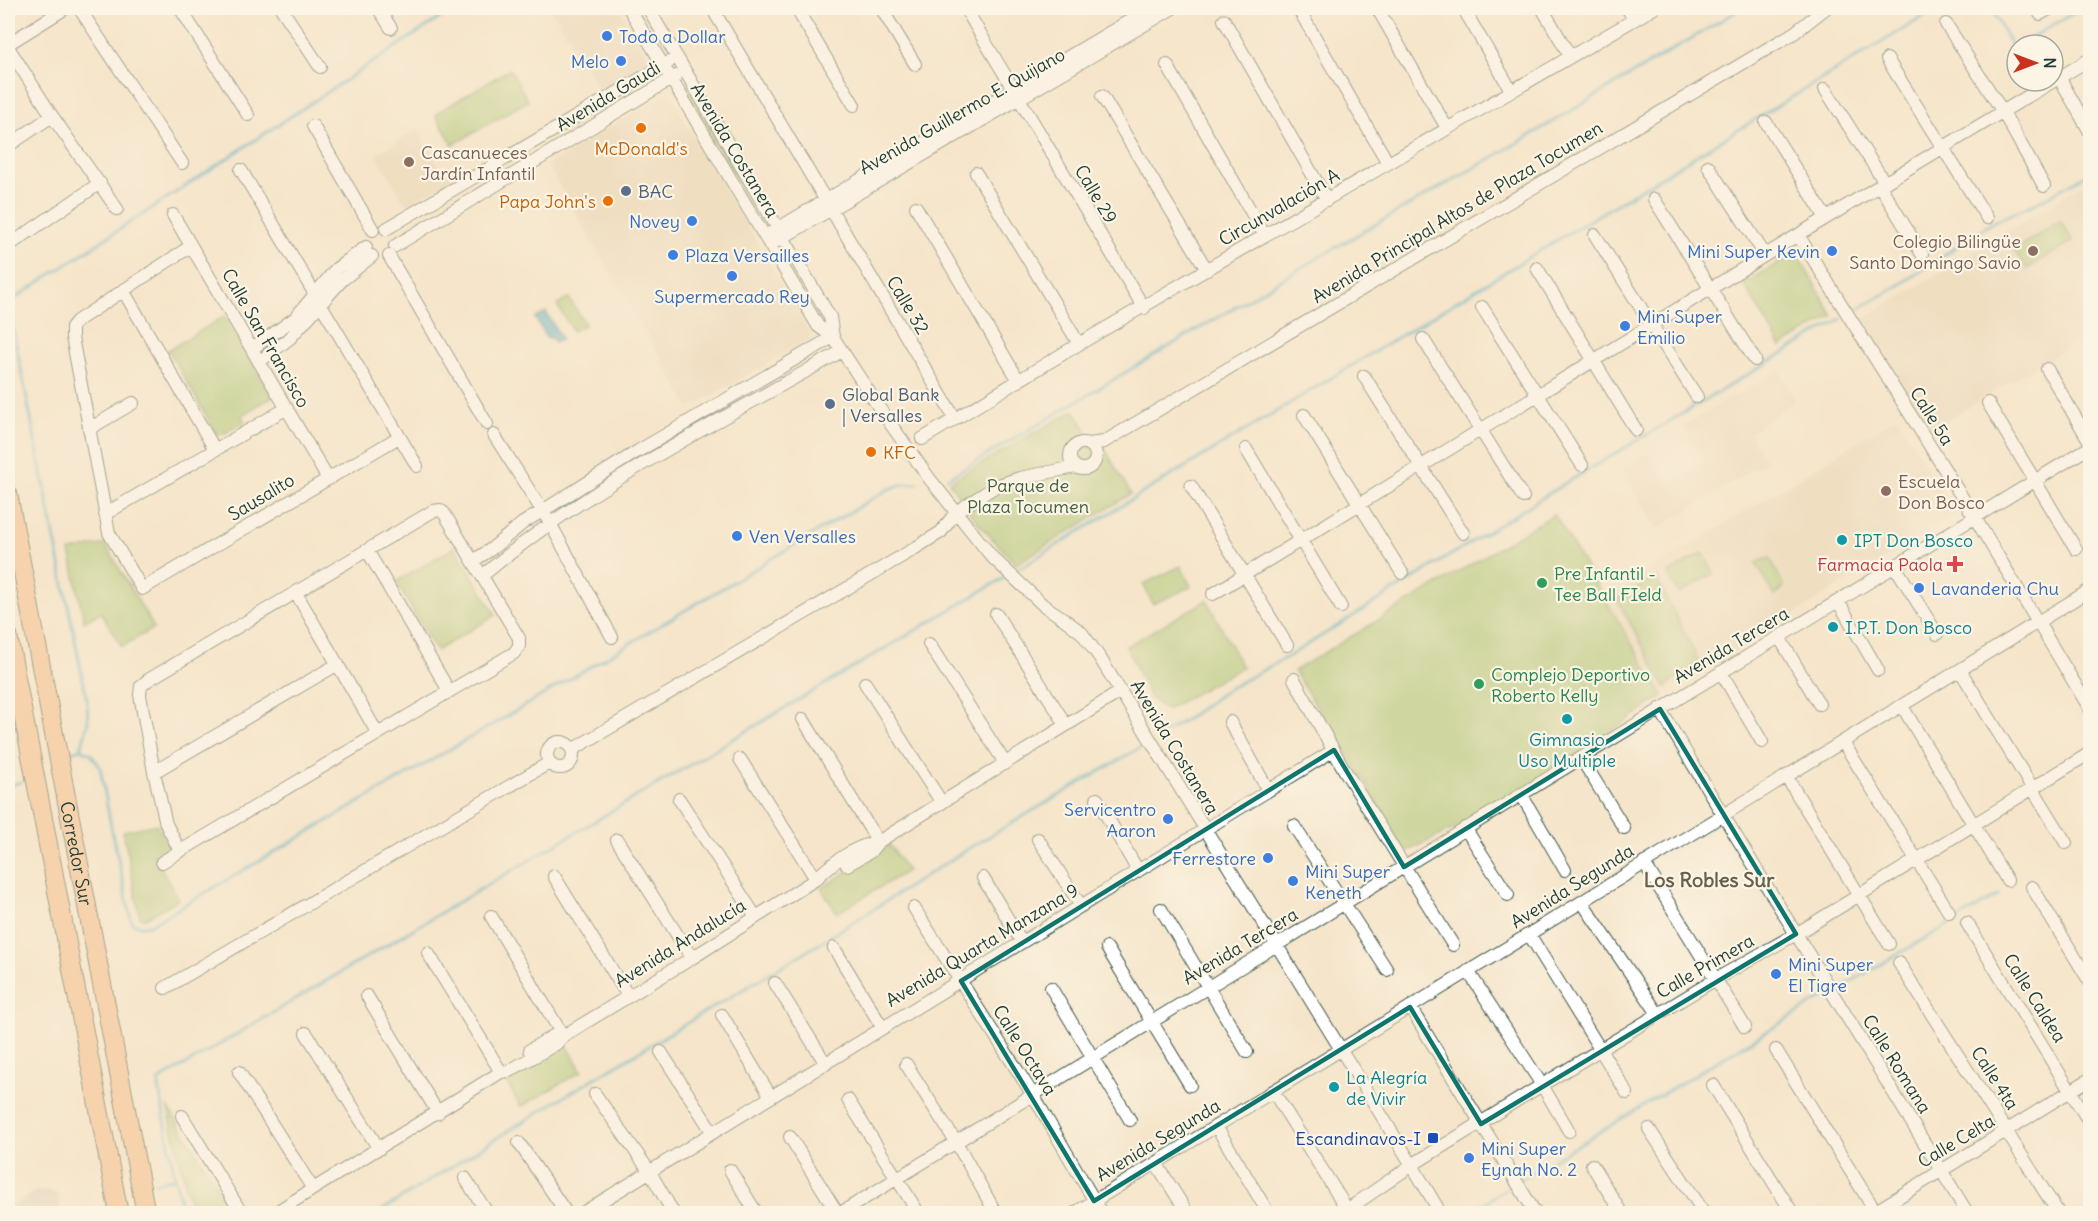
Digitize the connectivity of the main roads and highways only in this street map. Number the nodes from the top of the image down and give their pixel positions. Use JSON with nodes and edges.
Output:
{"nodes":[{"id":1,"x":8,"y":494,"type":"edge"},
{"id":2,"x":8,"y":636,"type":"edge"},
{"id":3,"x":119,"y":1214,"type":"edge"},
{"id":4,"x":146,"y":1214,"type":"edge"}],
"edges":[{"from":1,"to":4,"type":"highway","name":"Corredor Sur"},
{"from":2,"to":3,"type":"highway","name":"Corredor Sur"}]}
